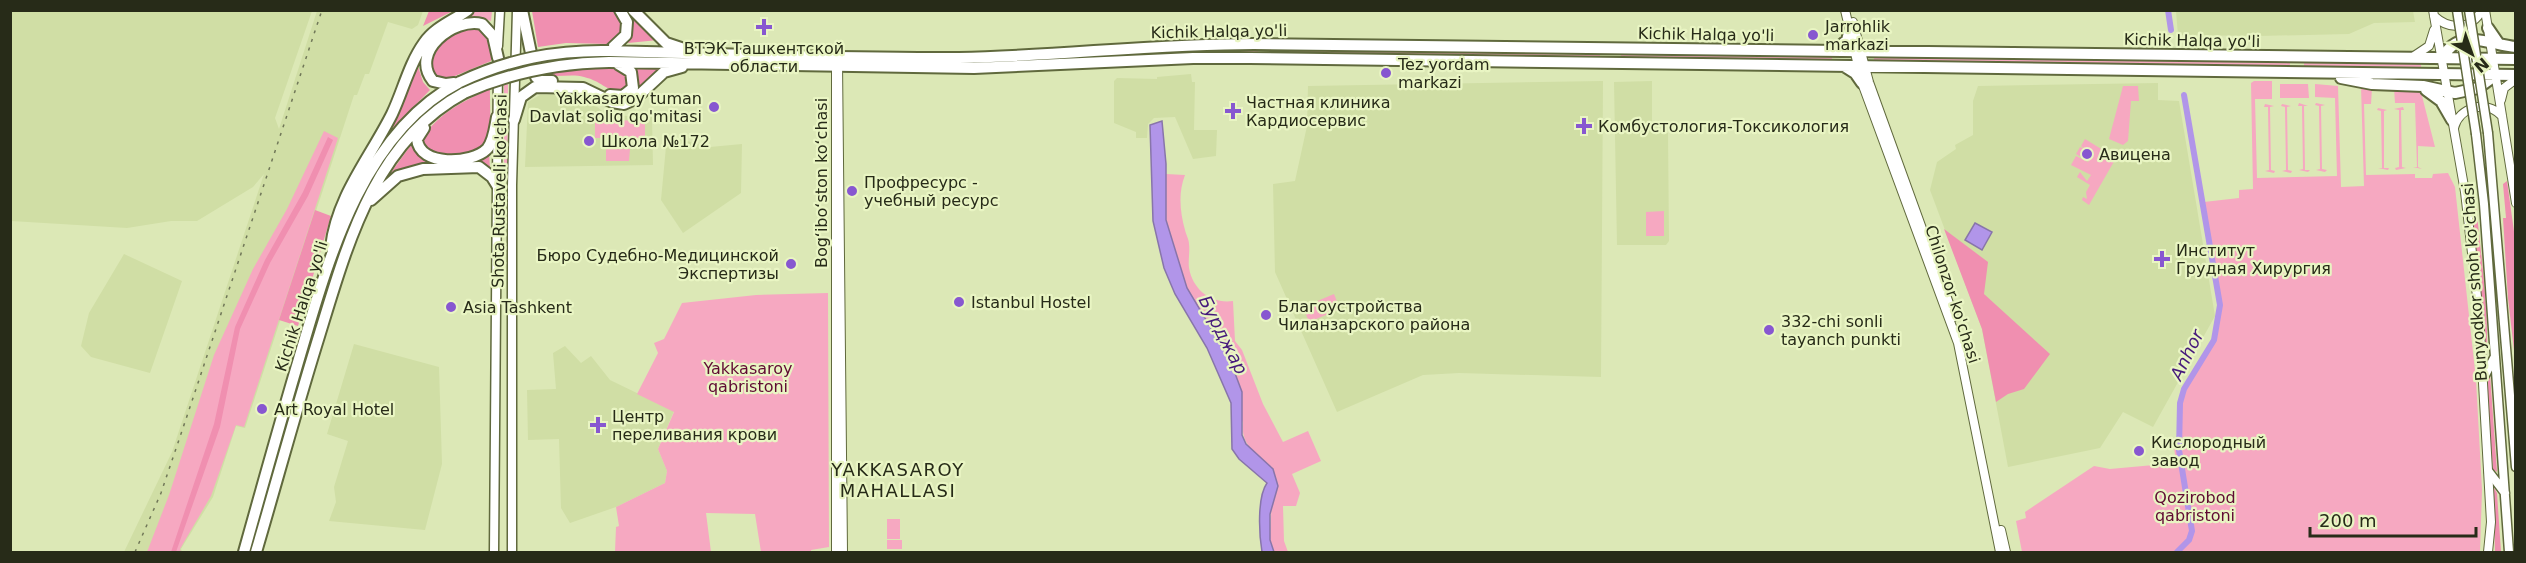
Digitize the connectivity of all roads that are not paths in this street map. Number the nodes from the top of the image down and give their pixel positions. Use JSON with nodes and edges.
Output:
{"nodes":[{"id":1,"x":468,"y":10,"type":"edge"},
{"id":2,"x":500,"y":10,"type":"edge"},
{"id":3,"x":517,"y":10,"type":"edge"},
{"id":4,"x":522,"y":10,"type":"edge"},
{"id":5,"x":620,"y":10,"type":"edge"},
{"id":6,"x":633,"y":10,"type":"edge"},
{"id":7,"x":2457,"y":10,"type":"edge"},
{"id":8,"x":2469,"y":10,"type":"edge"},
{"id":9,"x":2484,"y":10,"type":"edge"},
{"id":10,"x":1849,"y":12,"type":"edge"},
{"id":11,"x":2434,"y":13,"type":"edge"},
{"id":12,"x":2488,"y":28,"type":"joint"},
{"id":13,"x":1850,"y":29,"type":"junction"},
{"id":14,"x":2495,"y":43,"type":"junction"},
{"id":15,"x":1269,"y":44,"type":"junction"},
{"id":16,"x":2516,"y":47,"type":"edge"},
{"id":17,"x":1610,"y":48,"type":"junction"},
{"id":18,"x":1835,"y":51,"type":"junction"},
{"id":19,"x":1858,"y":51,"type":"junction"},
{"id":20,"x":731,"y":54,"type":"junction"},
{"id":21,"x":2291,"y":56,"type":"junction"},
{"id":22,"x":609,"y":57,"type":"junction"},
{"id":23,"x":498,"y":58,"type":"junction"},
{"id":24,"x":1270,"y":58,"type":"junction"},
{"id":25,"x":2408,"y":58,"type":"junction"},
{"id":26,"x":2442,"y":58,"type":"junction"},
{"id":27,"x":2493,"y":59,"type":"junction"},
{"id":28,"x":2516,"y":59,"type":"edge"},
{"id":29,"x":1048,"y":60,"type":"junction"},
{"id":30,"x":703,"y":63,"type":"junction"},
{"id":31,"x":1610,"y":63,"type":"junction"},
{"id":32,"x":837,"y":64,"type":"junction"},
{"id":33,"x":1844,"y":66,"type":"junction"},
{"id":34,"x":1862,"y":66,"type":"junction"},
{"id":35,"x":1880,"y":67,"type":"junction"},
{"id":36,"x":2290,"y":72,"type":"junction"},
{"id":37,"x":2311,"y":72,"type":"junction"},
{"id":38,"x":2444,"y":74,"type":"junction"},
{"id":39,"x":2496,"y":75,"type":"junction"},
{"id":40,"x":2516,"y":77,"type":"edge"},
{"id":41,"x":460,"y":81,"type":"junction"},
{"id":42,"x":1866,"y":83,"type":"junction"},
{"id":43,"x":2412,"y":85,"type":"junction"},
{"id":44,"x":2447,"y":92,"type":"junction"},
{"id":45,"x":439,"y":108,"type":"junction"},
{"id":46,"x":2501,"y":113,"type":"junction"},
{"id":47,"x":497,"y":117,"type":"junction"},
{"id":48,"x":514,"y":120,"type":"junction"},
{"id":49,"x":2453,"y":125,"type":"junction"},
{"id":50,"x":497,"y":185,"type":"junction"},
{"id":51,"x":2516,"y":204,"type":"edge"},
{"id":52,"x":363,"y":208,"type":"junction"},
{"id":53,"x":330,"y":256,"type":"junction"},
{"id":54,"x":2506,"y":352,"type":"junction"},
{"id":55,"x":2494,"y":358,"type":"junction"},
{"id":56,"x":2516,"y":364,"type":"edge"},
{"id":57,"x":2483,"y":379,"type":"junction"},
{"id":58,"x":289,"y":394,"type":"junction"},
{"id":59,"x":301,"y":398,"type":"junction"},
{"id":60,"x":2516,"y":467,"type":"edge"},
{"id":61,"x":2489,"y":472,"type":"junction"},
{"id":62,"x":1992,"y":493,"type":"junction"},
{"id":63,"x":2506,"y":495,"type":"junction"},
{"id":64,"x":244,"y":552,"type":"edge"},
{"id":65,"x":256,"y":552,"type":"edge"},
{"id":66,"x":494,"y":552,"type":"edge"},
{"id":67,"x":512,"y":552,"type":"edge"},
{"id":68,"x":836,"y":552,"type":"edge"},
{"id":69,"x":843,"y":552,"type":"edge"},
{"id":70,"x":2000,"y":552,"type":"edge"},
{"id":71,"x":2006,"y":552,"type":"edge"},
{"id":72,"x":2488,"y":552,"type":"edge"},
{"id":73,"x":2509,"y":552,"type":"edge"}],
"edges":[{"from":1,"to":53,"type":"highway"},
{"from":2,"to":23,"type":"main road","name":"Shota Rustaveli ko'chasi"},
{"from":3,"to":48,"type":"main road","name":"Shota Rustaveli ko'chasi"},
{"from":4,"to":22,"type":"highway"},
{"from":5,"to":22,"type":"highway"},
{"from":6,"to":20,"type":"highway"},
{"from":7,"to":55,"type":"main road","name":"Bunyodkor shoh ko'chasi","bridge":true},
{"from":8,"to":54,"type":"main road","name":"Bunyodkor shoh ko'chasi","bridge":true},
{"from":9,"to":11,"type":"street"},
{"from":9,"to":12,"type":"street"},
{"from":10,"to":13,"type":"street"},
{"from":10,"to":19,"type":"street"},
{"from":11,"to":25,"type":"street"},
{"from":11,"to":26,"type":"street"},
{"from":12,"to":14,"type":"highway"},
{"from":13,"to":18,"type":"highway"},
{"from":13,"to":19,"type":"street"},
{"from":14,"to":16,"type":"highway"},
{"from":14,"to":26,"type":"highway"},
{"from":14,"to":27,"type":"street"},
{"from":15,"to":17,"type":"highway","name":"Kichik Halqa yo'li"},
{"from":15,"to":24,"type":"highway"},
{"from":15,"to":29,"type":"highway","name":"Kichik Halqa yo'li"},
{"from":17,"to":18,"type":"highway","name":"Kichik Halqa yo'li"},
{"from":17,"to":31,"type":"highway"},
{"from":18,"to":19,"type":"highway","name":"Kichik Halqa yo'li"},
{"from":19,"to":21,"type":"highway","name":"Kichik Halqa yo'li"},
{"from":19,"to":34,"type":"street","name":"Chilonzor ko'chasi"},
{"from":20,"to":22,"type":"highway","name":"Kichik Halqa yo'li"},
{"from":20,"to":32,"type":"highway","name":"Kichik Halqa yo'li"},
{"from":21,"to":25,"type":"highway","name":"Kichik Halqa yo'li"},
{"from":21,"to":36,"type":"highway"},
{"from":22,"to":30,"type":"highway","name":"Kichik Halqa yo'li"},
{"from":22,"to":41,"type":"highway","name":"Kichik Halqa yo'li","bridge":true},
{"from":22,"to":45,"type":"highway","name":"Kichik Halqa yo'li","bridge":true},
{"from":23,"to":41,"type":"highway"},
{"from":23,"to":47,"type":"main road","name":"Shota Rustaveli ko'chasi"},
{"from":24,"to":29,"type":"highway","name":"Kichik Halqa yo'li"},
{"from":24,"to":31,"type":"highway","name":"Kichik Halqa yo'li"},
{"from":25,"to":26,"type":"highway","name":"Kichik Halqa yo'li"},
{"from":26,"to":27,"type":"highway","name":"Kichik Halqa yo'li"},
{"from":26,"to":38,"type":"street"},
{"from":27,"to":28,"type":"highway","name":"Kichik Halqa yo'li"},
{"from":27,"to":39,"type":"street"},
{"from":29,"to":32,"type":"highway","name":"Kichik Halqa yo'li"},
{"from":30,"to":32,"type":"highway","name":"Kichik Halqa yo'li"},
{"from":30,"to":48,"type":"highway"},
{"from":31,"to":33,"type":"highway","name":"Kichik Halqa yo'li"},
{"from":32,"to":68,"type":"street","name":"Bogʻiboʻston koʻchasi"},
{"from":32,"to":69,"type":"street","name":"Bogʻiboʻston koʻchasi"},
{"from":33,"to":34,"type":"highway","name":"Kichik Halqa yo'li"},
{"from":33,"to":42,"type":"highway"},
{"from":34,"to":35,"type":"highway","name":"Kichik Halqa yo'li"},
{"from":34,"to":42,"type":"street","name":"Chilonzor ko'chasi"},
{"from":35,"to":36,"type":"highway","name":"Kichik Halqa yo'li"},
{"from":35,"to":42,"type":"highway"},
{"from":36,"to":37,"type":"highway","name":"Kichik Halqa yo'li"},
{"from":37,"to":38,"type":"highway","name":"Kichik Halqa yo'li"},
{"from":37,"to":43,"type":"highway"},
{"from":38,"to":39,"type":"highway","name":"Kichik Halqa yo'li"},
{"from":38,"to":44,"type":"street"},
{"from":39,"to":40,"type":"highway","name":"Kichik Halqa yo'li"},
{"from":39,"to":44,"type":"highway"},
{"from":39,"to":46,"type":"street"},
{"from":40,"to":46,"type":"street"},
{"from":41,"to":53,"type":"highway","name":"Kichik Halqa yo'li"},
{"from":42,"to":62,"type":"street","name":"Chilonzor ko'chasi"},
{"from":43,"to":44,"type":"highway"},
{"from":43,"to":49,"type":"highway"},
{"from":44,"to":49,"type":"street"},
{"from":45,"to":47,"type":"highway"},
{"from":45,"to":52,"type":"highway","name":"Kichik Halqa yo'li"},
{"from":46,"to":49,"type":"street"},
{"from":46,"to":51,"type":"street"},
{"from":47,"to":50,"type":"main road","name":"Shota Rustaveli ko'chasi"},
{"from":48,"to":67,"type":"main road","name":"Shota Rustaveli ko'chasi"},
{"from":49,"to":57,"type":"street"},
{"from":50,"to":52,"type":"highway"},
{"from":50,"to":66,"type":"main road","name":"Shota Rustaveli ko'chasi"},
{"from":52,"to":59,"type":"highway","name":"Kichik Halqa yo'li"},
{"from":53,"to":58,"type":"highway","name":"Kichik Halqa yo'li"},
{"from":54,"to":56,"type":"main road"},
{"from":54,"to":60,"type":"main road","name":"Bunyodkor shoh ko'chasi"},
{"from":55,"to":57,"type":"main road"},
{"from":55,"to":63,"type":"main road","name":"Bunyodkor shoh ko'chasi"},
{"from":57,"to":61,"type":"street"},
{"from":58,"to":59,"type":"highway"},
{"from":58,"to":64,"type":"highway","name":"Kichik Halqa yo'li"},
{"from":59,"to":65,"type":"highway","name":"Kichik Halqa yo'li"},
{"from":61,"to":63,"type":"main road"},
{"from":61,"to":72,"type":"street"},
{"from":62,"to":70,"type":"street","name":"Chilonzor ko'chasi"},
{"from":62,"to":71,"type":"street","name":"Chilonzor ko'chasi"},
{"from":63,"to":73,"type":"main road","name":"Bunyodkor shoh ko'chasi"}]}
